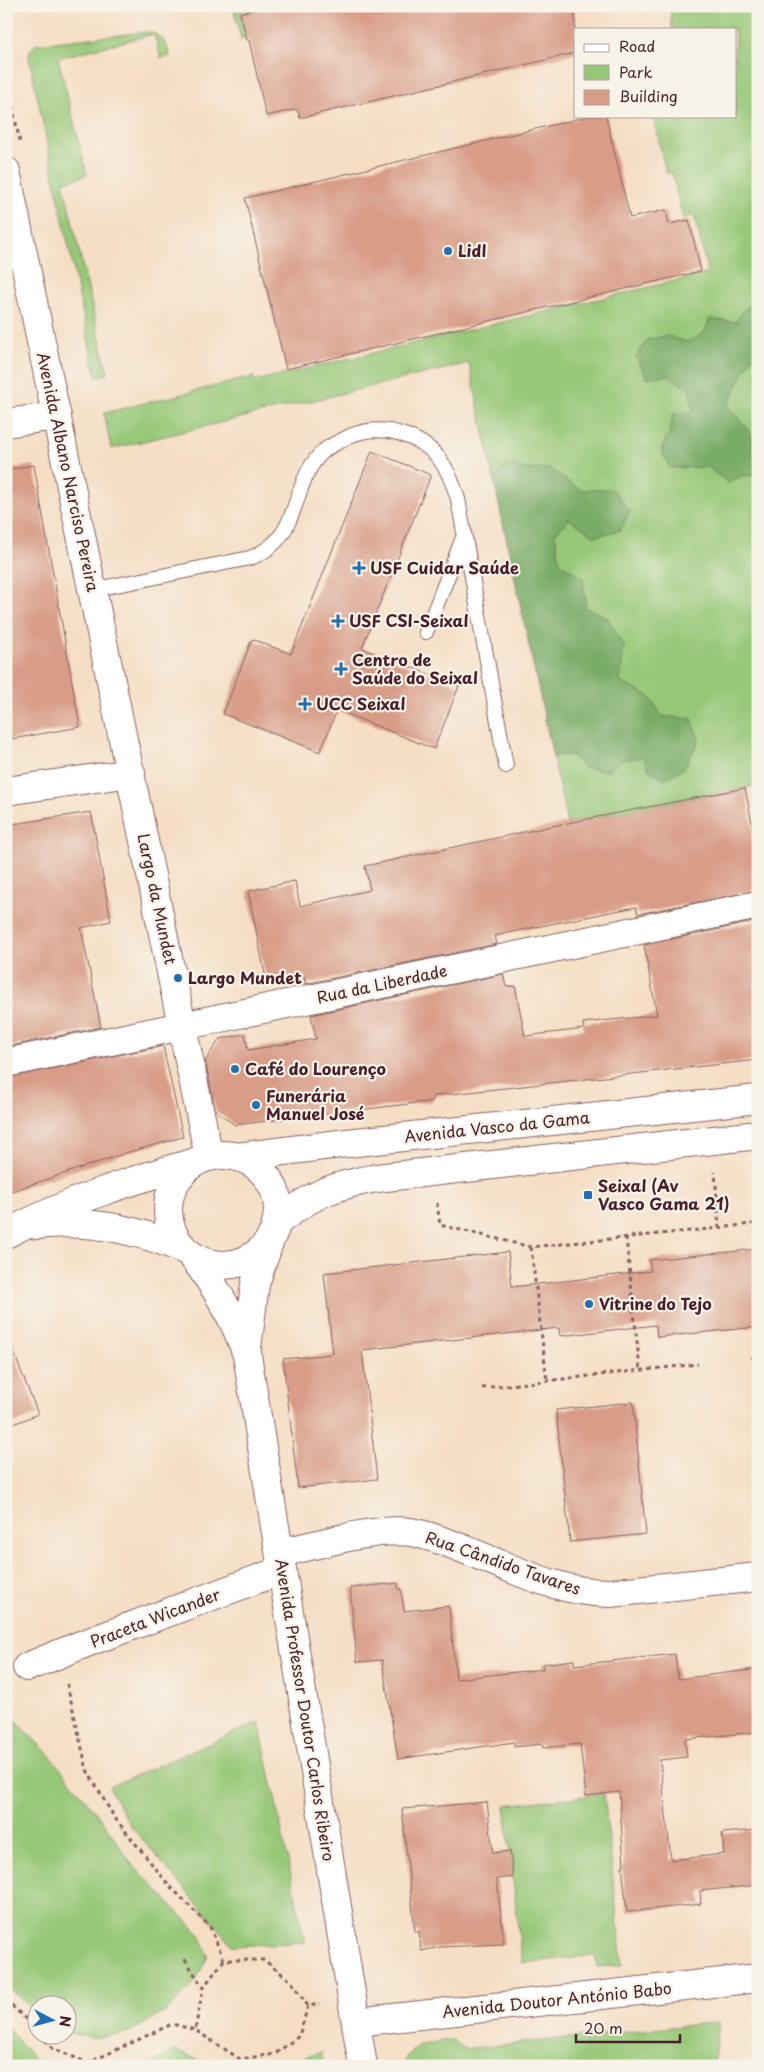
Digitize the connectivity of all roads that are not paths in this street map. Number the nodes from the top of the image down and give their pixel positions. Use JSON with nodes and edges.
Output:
{"nodes":[{"id":1,"x":6,"y":171,"type":"edge"},
{"id":2,"x":56,"y":416,"type":"junction"},
{"id":3,"x":6,"y":423,"type":"edge"},
{"id":4,"x":464,"y":534,"type":"junction"},
{"id":5,"x":92,"y":590,"type":"junction"},
{"id":6,"x":426,"y":632,"type":"dead end"},
{"id":7,"x":506,"y":766,"type":"dead end"},
{"id":8,"x":131,"y":773,"type":"junction"},
{"id":9,"x":6,"y":791,"type":"edge"},
{"id":10,"x":758,"y":905,"type":"edge"},
{"id":11,"x":182,"y":1026,"type":"junction"},
{"id":12,"x":6,"y":1063,"type":"edge"},
{"id":13,"x":758,"y":1099,"type":"edge"},
{"id":14,"x":758,"y":1136,"type":"edge"},
{"id":15,"x":237,"y":1157,"type":"junction"},
{"id":16,"x":203,"y":1159,"type":"junction"},
{"id":17,"x":274,"y":1230,"type":"junction"},
{"id":18,"x":7,"y":1234,"type":"edge"},
{"id":19,"x":188,"y":1253,"type":"junction"},
{"id":20,"x":247,"y":1354,"type":"junction"},
{"id":21,"x":281,"y":1562,"type":"junction"},
{"id":22,"x":758,"y":1577,"type":"edge"},
{"id":23,"x":28,"y":1668,"type":"dead end"},
{"id":24,"x":758,"y":1978,"type":"edge"},
{"id":25,"x":354,"y":2010,"type":"junction"},
{"id":26,"x":363,"y":2066,"type":"edge"}],
"edges":[{"from":1,"to":2,"type":"street","name":"Avenida Albano Narciso Pereira"},
{"from":2,"to":3,"type":"street"},
{"from":2,"to":5,"type":"street","name":"Avenida Albano Narciso Pereira"},
{"from":4,"to":5,"type":"lane"},
{"from":4,"to":6,"type":"lane"},
{"from":4,"to":7,"type":"lane"},
{"from":5,"to":8,"type":"street","name":"Avenida Albano Narciso Pereira"},
{"from":8,"to":9,"type":"street"},
{"from":8,"to":11,"type":"street","name":"Largo da Mundet"},
{"from":10,"to":11,"type":"street","name":"Rua da Liberdade"},
{"from":11,"to":12,"type":"street","name":"Rua da Liberdade"},
{"from":11,"to":16,"type":"street","name":"Largo da Mundet"},
{"from":13,"to":15,"type":"street","name":"Avenida Vasco da Gama"},
{"from":14,"to":17,"type":"street"},
{"from":15,"to":16,"type":"street"},
{"from":15,"to":17,"type":"street"},
{"from":16,"to":18,"type":"street"},
{"from":16,"to":19,"type":"street"},
{"from":17,"to":19,"type":"street"},
{"from":17,"to":20,"type":"street"},
{"from":18,"to":19,"type":"street"},
{"from":19,"to":20,"type":"street"},
{"from":20,"to":21,"type":"street","name":"Avenida Professor Doutor Carlos Ribeiro"},
{"from":21,"to":22,"type":"street","name":"Rua Cândido Tavares"},
{"from":21,"to":23,"type":"street","name":"Praceta Wicander"},
{"from":21,"to":25,"type":"street","name":"Avenida Professor Doutor Carlos Ribeiro"},
{"from":24,"to":25,"type":"street","name":"Avenida Doutor António Babo"},
{"from":25,"to":26,"type":"street","name":"Avenida Professor Doutor Carlos Ribeiro"}]}
